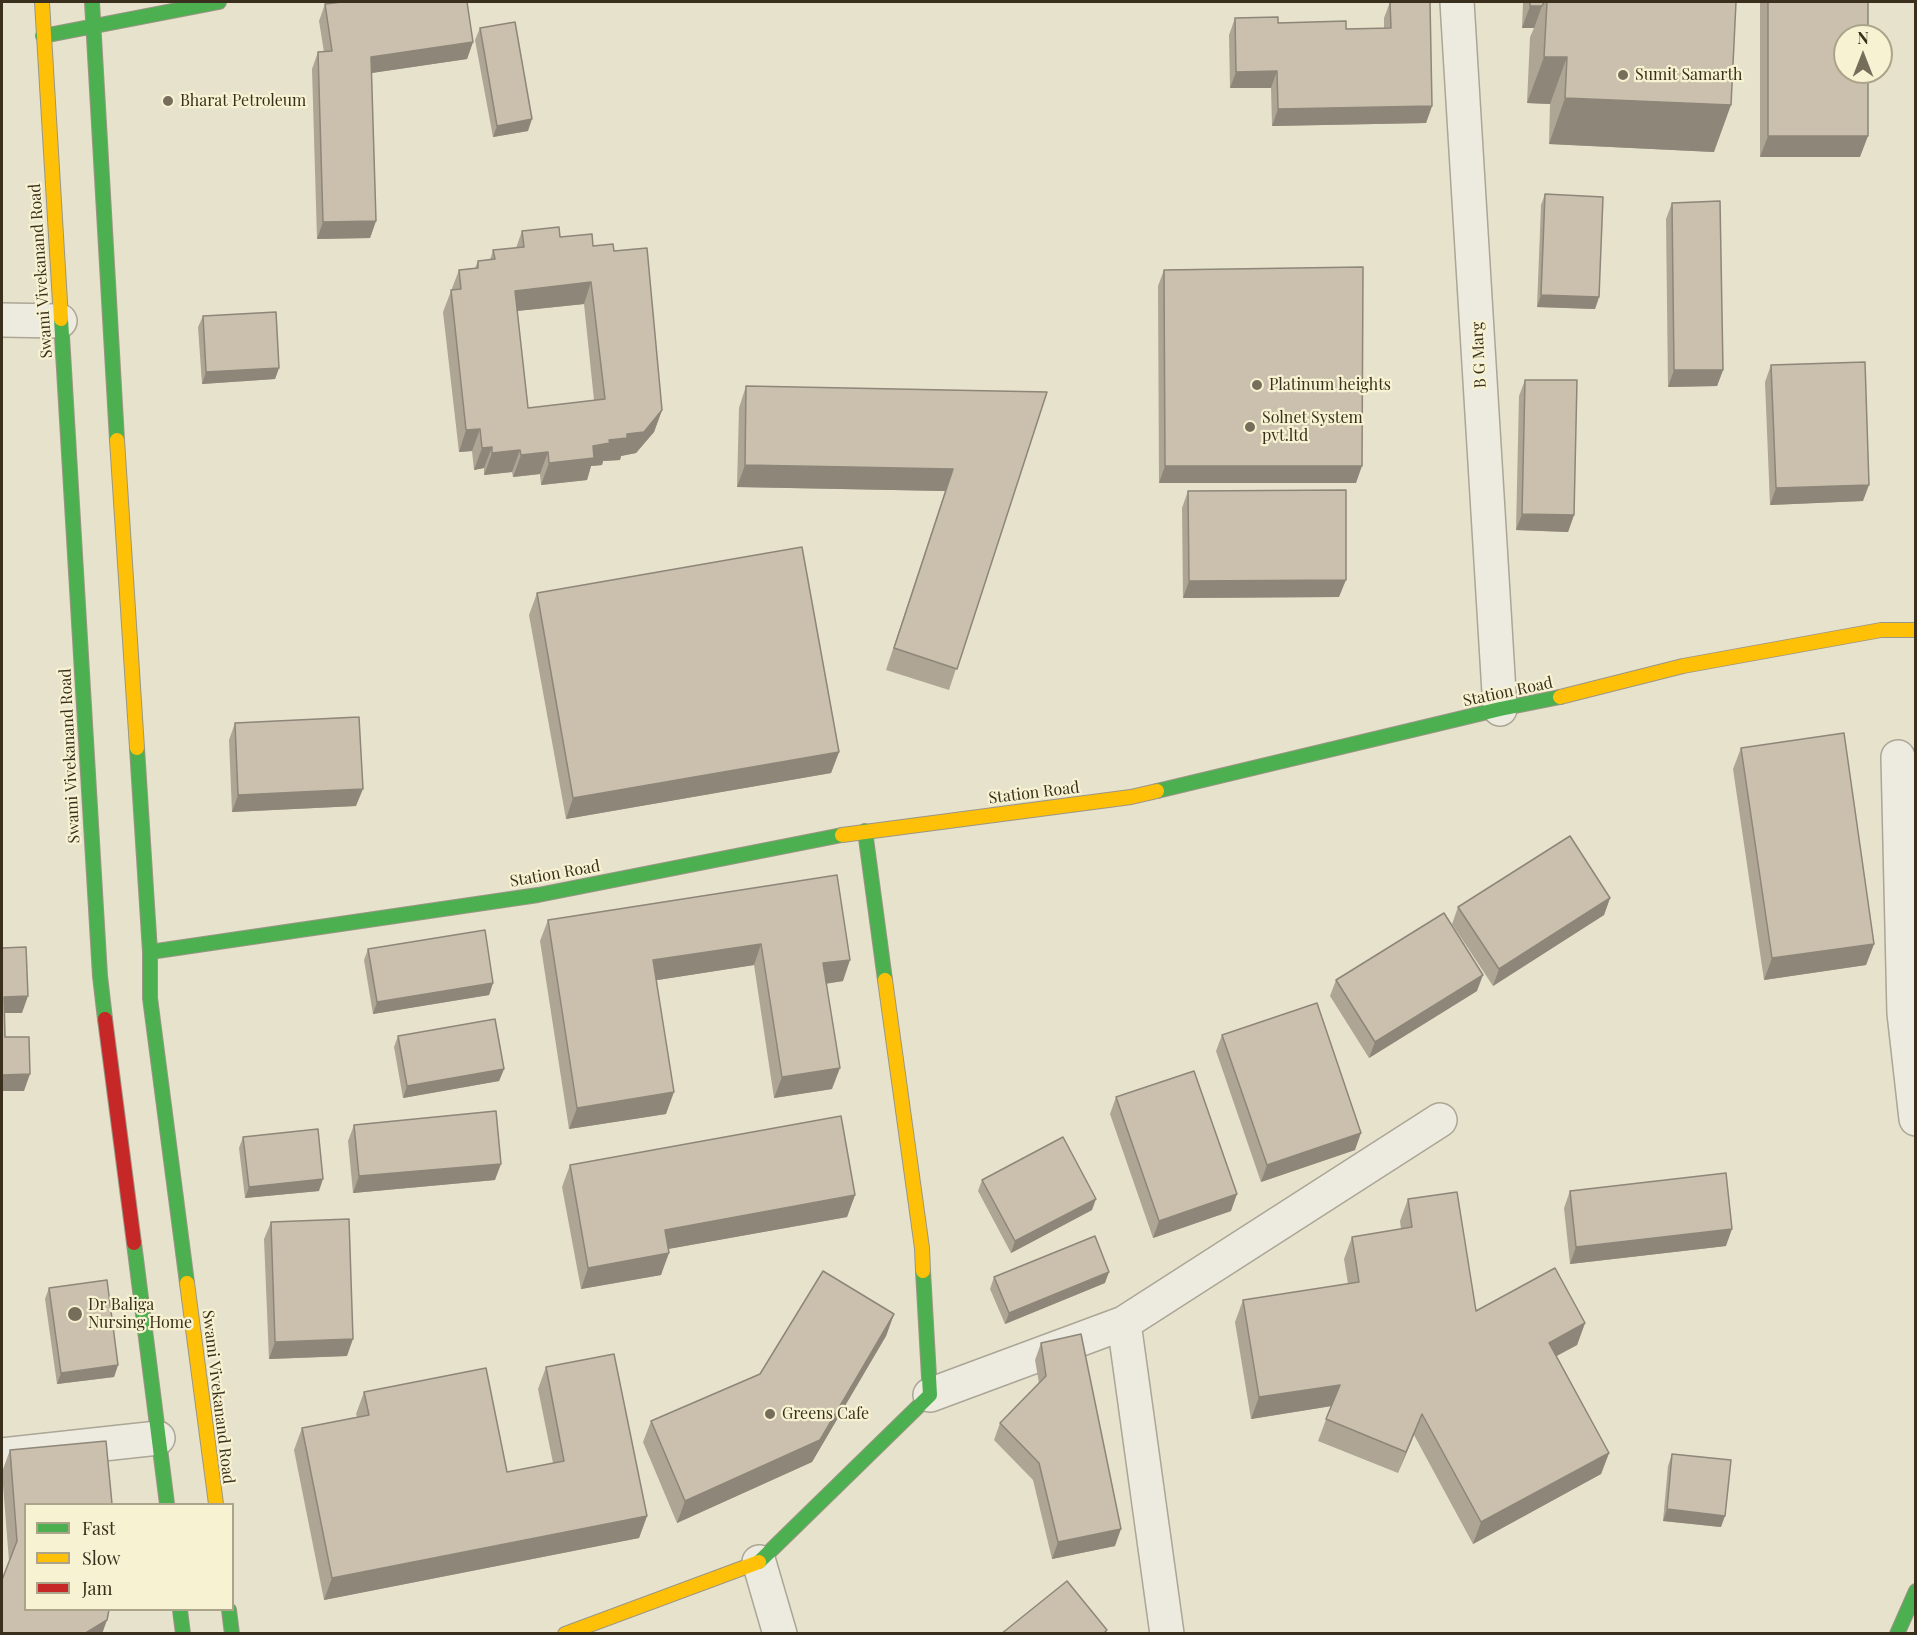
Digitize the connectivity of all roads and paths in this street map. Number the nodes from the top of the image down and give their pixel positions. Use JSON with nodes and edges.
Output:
{"nodes":[{"id":1,"x":42,"y":2,"type":"edge"},
{"id":2,"x":92,"y":2,"type":"edge"},
{"id":3,"x":219,"y":2,"type":"edge"},
{"id":4,"x":1457,"y":2,"type":"edge"},
{"id":5,"x":93,"y":26,"type":"junction"},
{"id":6,"x":43,"y":36,"type":"junction"},
{"id":7,"x":2,"y":320,"type":"edge"},
{"id":8,"x":60,"y":321,"type":"junction"},
{"id":9,"x":1916,"y":630,"type":"edge"},
{"id":10,"x":1500,"y":709,"type":"junction"},
{"id":11,"x":1898,"y":758,"type":"dead end"},
{"id":12,"x":865,"y":831,"type":"junction"},
{"id":13,"x":150,"y":952,"type":"junction"},
{"id":14,"x":1916,"y":1119,"type":"edge"},
{"id":15,"x":1440,"y":1120,"type":"dead end"},
{"id":16,"x":1124,"y":1323,"type":"junction"},
{"id":17,"x":930,"y":1395,"type":"junction"},
{"id":18,"x":158,"y":1438,"type":"junction"},
{"id":19,"x":2,"y":1455,"type":"edge"},
{"id":20,"x":167,"y":1503,"type":"edge"},
{"id":21,"x":216,"y":1503,"type":"edge"},
{"id":22,"x":759,"y":1562,"type":"junction"},
{"id":23,"x":1916,"y":1592,"type":"edge"},
{"id":24,"x":180,"y":1611,"type":"edge"},
{"id":25,"x":229,"y":1611,"type":"edge"},
{"id":26,"x":183,"y":1634,"type":"edge"},
{"id":27,"x":232,"y":1634,"type":"edge"},
{"id":28,"x":565,"y":1634,"type":"edge"},
{"id":29,"x":780,"y":1634,"type":"edge"},
{"id":30,"x":1167,"y":1634,"type":"edge"},
{"id":31,"x":1897,"y":1634,"type":"edge"}],
"edges":[{"from":1,"to":6,"type":"main road","name":"Swami Vivekanand Road"},
{"from":2,"to":5,"type":"main road","name":"Swami Vivekanand Road"},
{"from":3,"to":5,"type":"main road"},
{"from":4,"to":10,"type":"street","name":"B G Marg"},
{"from":5,"to":6,"type":"main road"},
{"from":5,"to":13,"type":"main road","name":"Swami Vivekanand Road"},
{"from":6,"to":8,"type":"main road","name":"Swami Vivekanand Road"},
{"from":7,"to":8,"type":"street"},
{"from":8,"to":18,"type":"main road","name":"Swami Vivekanand Road"},
{"from":9,"to":10,"type":"main road","name":"Station Road"},
{"from":10,"to":12,"type":"main road","name":"Station Road"},
{"from":11,"to":14,"type":"street"},
{"from":12,"to":13,"type":"main road","name":"Station Road"},
{"from":12,"to":17,"type":"main road"},
{"from":13,"to":21,"type":"main road","name":"Swami Vivekanand Road"},
{"from":15,"to":16,"type":"street"},
{"from":16,"to":17,"type":"street"},
{"from":16,"to":30,"type":"street"},
{"from":17,"to":22,"type":"main road"},
{"from":18,"to":19,"type":"street"},
{"from":18,"to":20,"type":"main road","name":"Swami Vivekanand Road"},
{"from":22,"to":28,"type":"main road"},
{"from":22,"to":29,"type":"street"},
{"from":23,"to":31,"type":"main road"},
{"from":24,"to":26,"type":"main road"},
{"from":25,"to":27,"type":"main road"}]}
